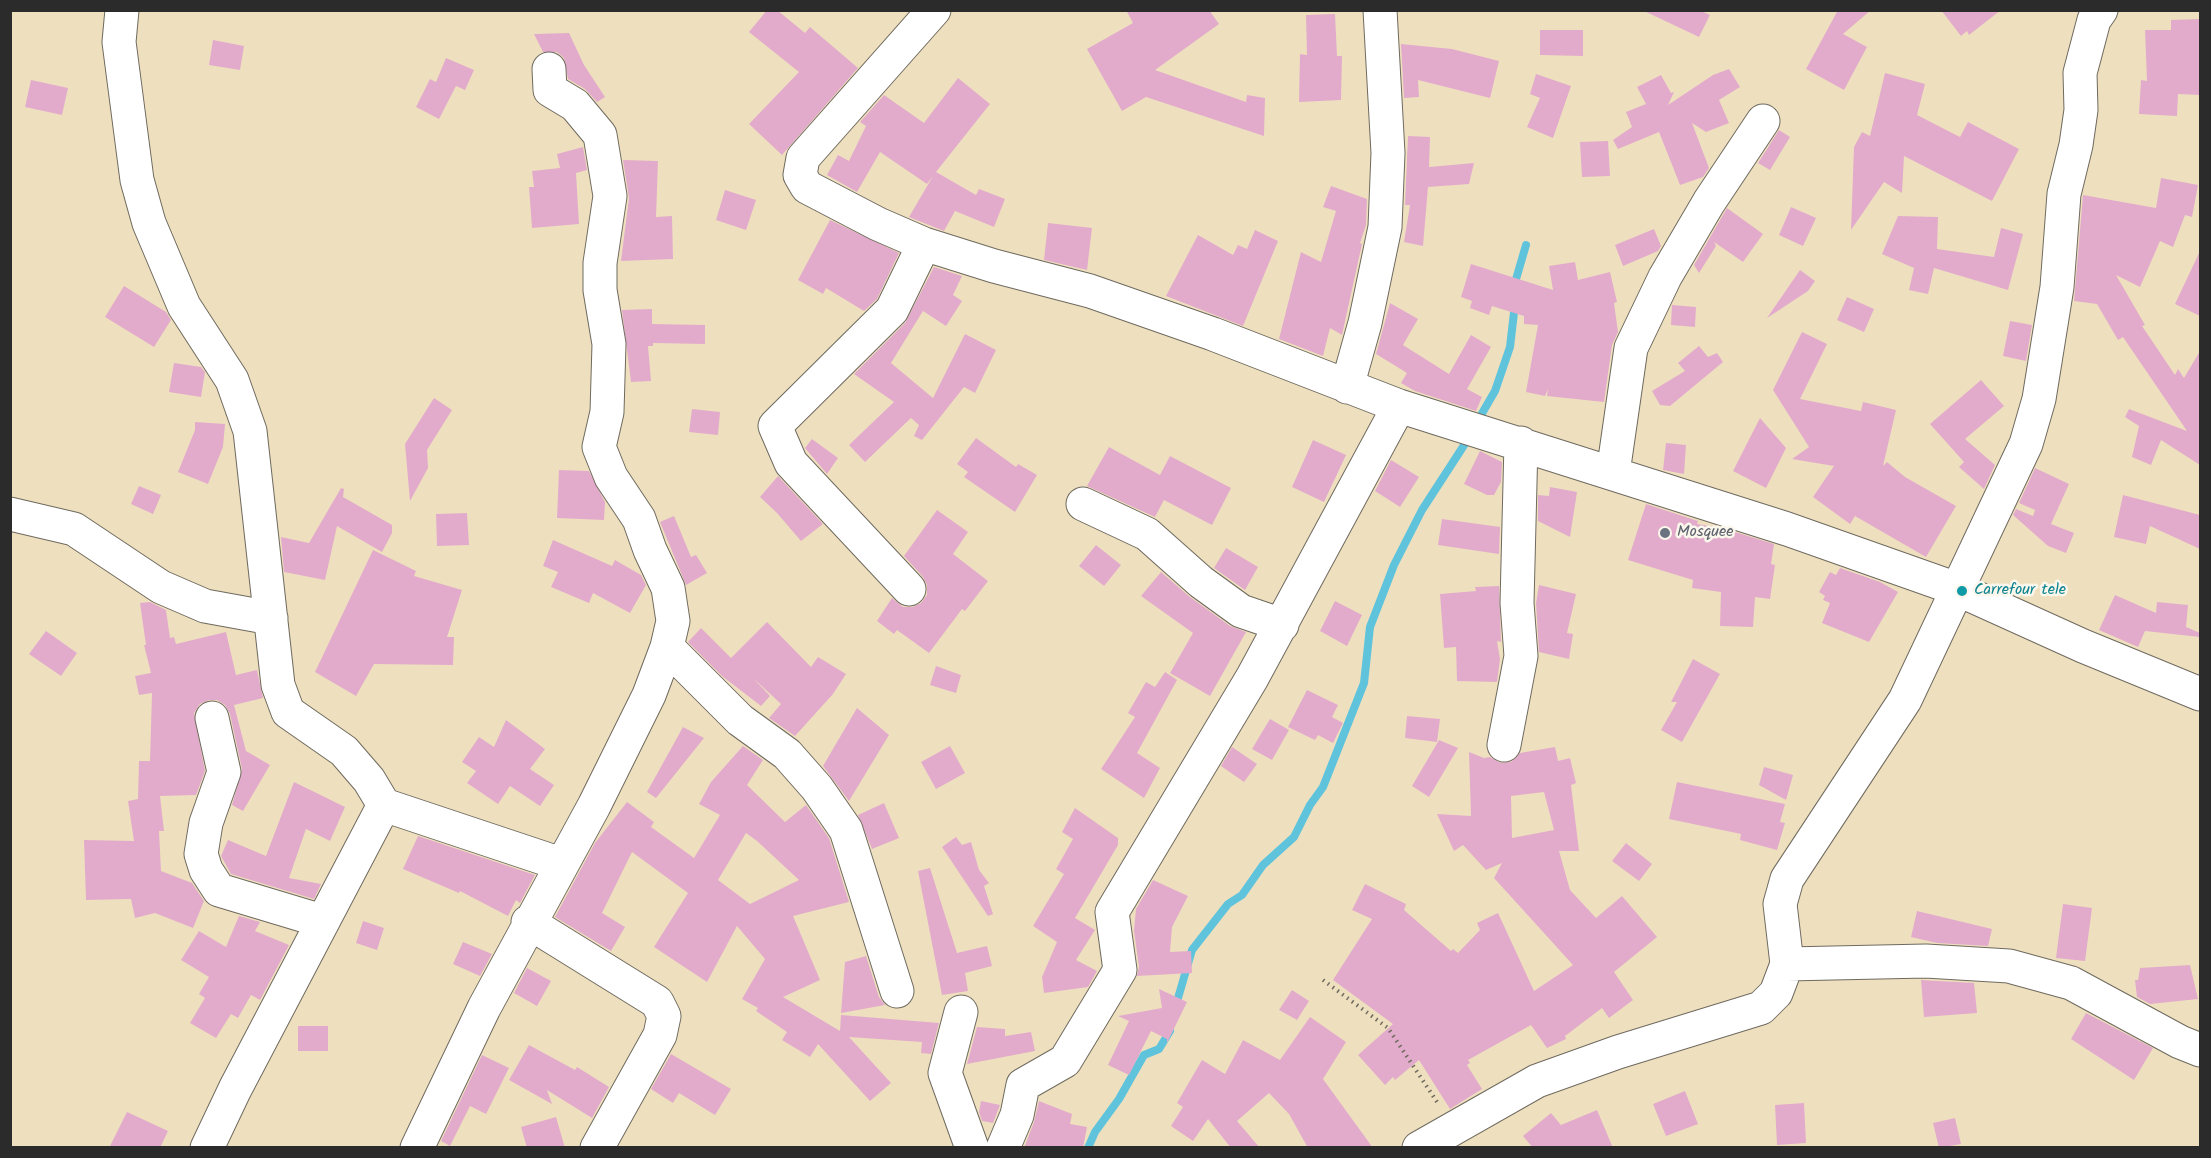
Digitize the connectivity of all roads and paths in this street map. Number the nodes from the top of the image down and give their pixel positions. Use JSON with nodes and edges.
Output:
{"nodes":[{"id":1,"x":122,"y":10,"type":"edge"},
{"id":2,"x":934,"y":10,"type":"edge"},
{"id":3,"x":1380,"y":10,"type":"edge"},
{"id":4,"x":2101,"y":10,"type":"edge"},
{"id":5,"x":549,"y":69,"type":"dead end"},
{"id":6,"x":1763,"y":121,"type":"dead end"},
{"id":7,"x":924,"y":244,"type":"junction"},
{"id":8,"x":1347,"y":387,"type":"junction"},
{"id":9,"x":1399,"y":406,"type":"junction"},
{"id":10,"x":1511,"y":440,"type":"junction"},
{"id":11,"x":1613,"y":473,"type":"junction"},
{"id":12,"x":1083,"y":504,"type":"dead end"},
{"id":13,"x":10,"y":514,"type":"edge"},
{"id":14,"x":909,"y":589,"type":"dead end"},
{"id":15,"x":1957,"y":589,"type":"junction"},
{"id":16,"x":271,"y":618,"type":"junction"},
{"id":17,"x":1282,"y":625,"type":"junction"},
{"id":18,"x":667,"y":647,"type":"junction"},
{"id":19,"x":2200,"y":693,"type":"edge"},
{"id":20,"x":212,"y":718,"type":"dead end"},
{"id":21,"x":1504,"y":745,"type":"dead end"},
{"id":22,"x":384,"y":805,"type":"junction"},
{"id":23,"x":561,"y":864,"type":"junction"},
{"id":24,"x":322,"y":921,"type":"junction"},
{"id":25,"x":528,"y":922,"type":"junction"},
{"id":26,"x":1787,"y":964,"type":"junction"},
{"id":27,"x":1323,"y":980,"type":"dead end"},
{"id":28,"x":897,"y":990,"type":"dead end"},
{"id":29,"x":961,"y":1012,"type":"dead end"},
{"id":30,"x":2200,"y":1050,"type":"edge"},
{"id":31,"x":1454,"y":1127,"type":"junction"},
{"id":32,"x":207,"y":1148,"type":"edge"},
{"id":33,"x":417,"y":1148,"type":"edge"},
{"id":34,"x":597,"y":1148,"type":"edge"},
{"id":35,"x":972,"y":1148,"type":"edge"},
{"id":36,"x":1003,"y":1148,"type":"edge"},
{"id":37,"x":1419,"y":1148,"type":"edge"}],
"edges":[{"from":1,"to":16,"type":"street"},
{"from":2,"to":7,"type":"street"},
{"from":3,"to":8,"type":"street"},
{"from":4,"to":15,"type":"street"},
{"from":5,"to":18,"type":"street"},
{"from":6,"to":11,"type":"street"},
{"from":7,"to":8,"type":"street"},
{"from":7,"to":14,"type":"street"},
{"from":8,"to":9,"type":"street"},
{"from":9,"to":10,"type":"street"},
{"from":9,"to":17,"type":"street"},
{"from":10,"to":11,"type":"street"},
{"from":10,"to":21,"type":"street"},
{"from":11,"to":15,"type":"street"},
{"from":12,"to":17,"type":"street"},
{"from":13,"to":16,"type":"street"},
{"from":15,"to":19,"type":"street"},
{"from":15,"to":26,"type":"street"},
{"from":16,"to":22,"type":"street"},
{"from":17,"to":36,"type":"street"},
{"from":18,"to":23,"type":"street"},
{"from":18,"to":28,"type":"street"},
{"from":20,"to":24,"type":"street"},
{"from":22,"to":23,"type":"street"},
{"from":22,"to":24,"type":"street"},
{"from":23,"to":25,"type":"street"},
{"from":24,"to":32,"type":"street"},
{"from":25,"to":33,"type":"street"},
{"from":25,"to":34,"type":"street"},
{"from":26,"to":30,"type":"street"},
{"from":26,"to":31,"type":"street"},
{"from":27,"to":31,"type":"path"},
{"from":29,"to":35,"type":"street"},
{"from":31,"to":37,"type":"street"}]}
